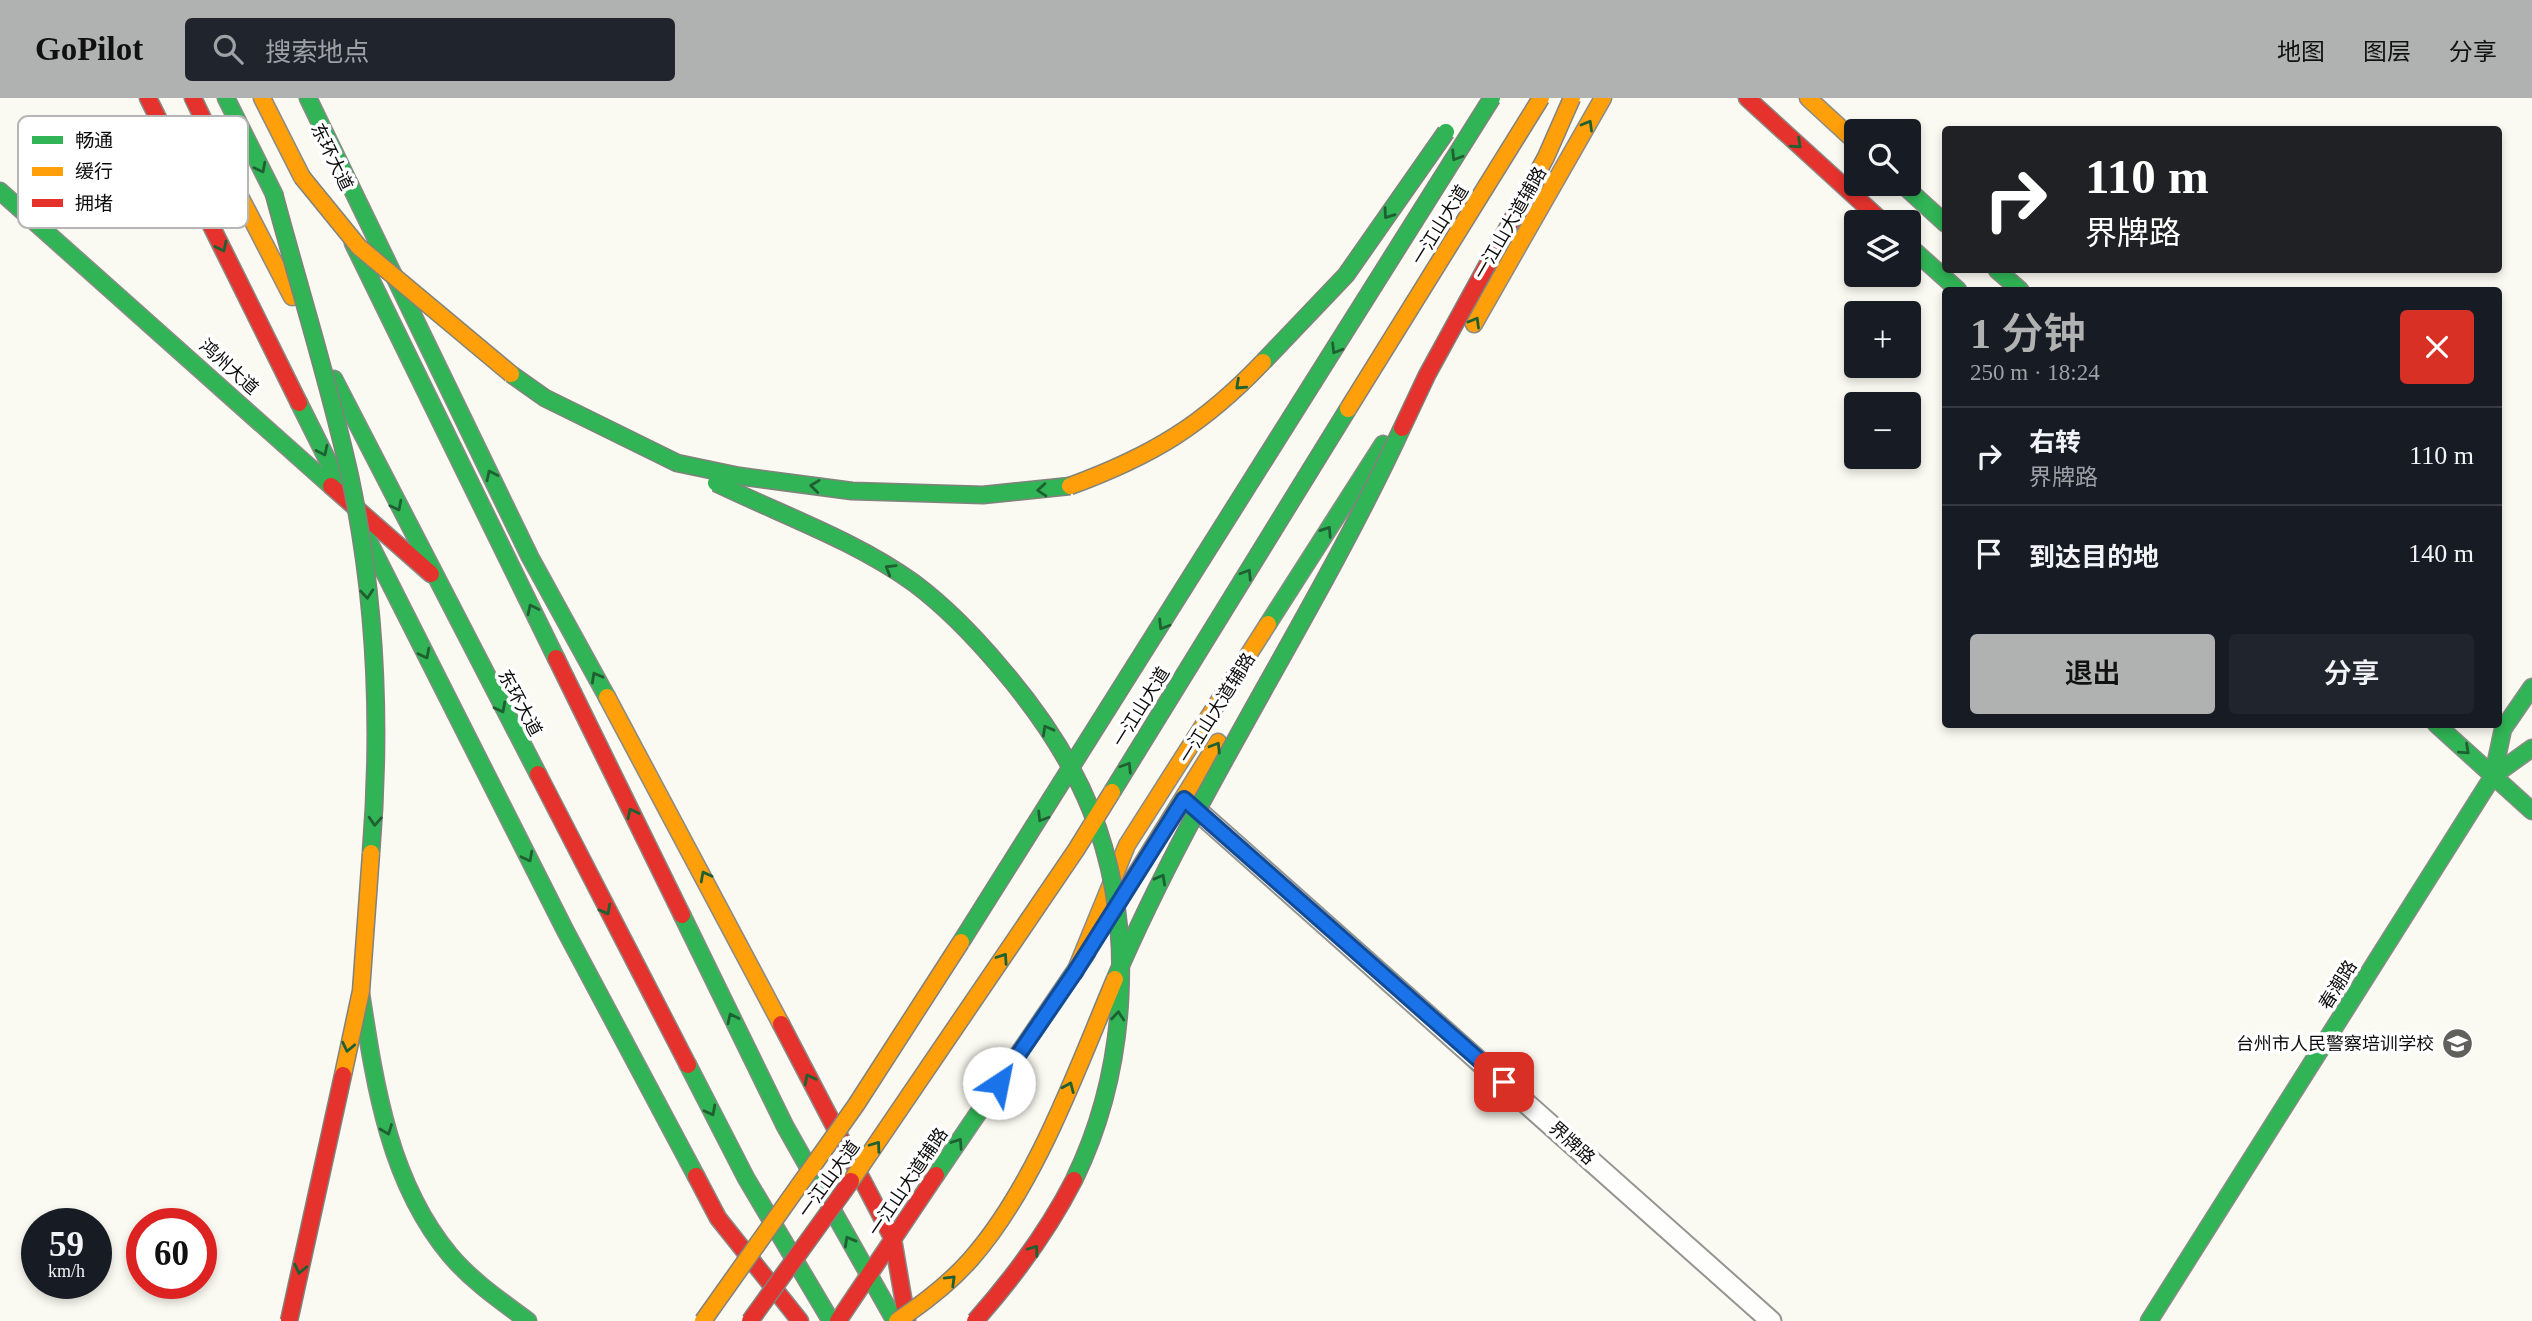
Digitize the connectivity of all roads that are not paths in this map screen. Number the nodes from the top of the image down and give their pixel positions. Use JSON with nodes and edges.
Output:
{"nodes":[{"id":1,"x":148,"y":98,"type":"edge"},
{"id":2,"x":184,"y":98,"type":"edge"},
{"id":3,"x":193,"y":98,"type":"edge"},
{"id":4,"x":226,"y":98,"type":"edge"},
{"id":5,"x":262,"y":98,"type":"edge"},
{"id":6,"x":307,"y":98,"type":"edge"},
{"id":7,"x":1492,"y":98,"type":"edge"},
{"id":8,"x":1541,"y":98,"type":"edge"},
{"id":9,"x":1572,"y":98,"type":"edge"},
{"id":10,"x":1603,"y":98,"type":"edge"},
{"id":11,"x":1746,"y":98,"type":"edge"},
{"id":12,"x":1808,"y":98,"type":"edge"},
{"id":13,"x":157,"y":116,"type":"edge"},
{"id":14,"x":195,"y":116,"type":"edge"},
{"id":15,"x":202,"y":116,"type":"edge"},
{"id":16,"x":235,"y":116,"type":"edge"},
{"id":17,"x":1454,"y":120,"type":"dead end"},
{"id":18,"x":1844,"y":131,"type":"edge"},
{"id":19,"x":301,"y":138,"type":"dead end"},
{"id":20,"x":248,"y":142,"type":"edge"},
{"id":21,"x":0,"y":191,"type":"edge"},
{"id":22,"x":1916,"y":196,"type":"edge"},
{"id":23,"x":18,"y":207,"type":"edge"},
{"id":24,"x":1870,"y":210,"type":"edge"},
{"id":25,"x":248,"y":211,"type":"edge"},
{"id":26,"x":1942,"y":219,"type":"edge"},
{"id":27,"x":42,"y":228,"type":"edge"},
{"id":28,"x":212,"y":228,"type":"edge"},
{"id":29,"x":1921,"y":257,"type":"edge"},
{"id":30,"x":2000,"y":273,"type":"edge"},
{"id":31,"x":1955,"y":287,"type":"edge"},
{"id":32,"x":2017,"y":287,"type":"edge"},
{"id":33,"x":1427,"y":375,"type":"junction"},
{"id":34,"x":677,"y":463,"type":"junction"},
{"id":35,"x":346,"y":498,"type":"junction"},
{"id":36,"x":431,"y":574,"type":"junction"},
{"id":37,"x":2532,"y":687,"type":"edge"},
{"id":38,"x":2502,"y":724,"type":"edge"},
{"id":39,"x":2440,"y":728,"type":"edge"},
{"id":40,"x":2500,"y":728,"type":"edge"},
{"id":41,"x":2501,"y":728,"type":"edge"},
{"id":42,"x":2531,"y":751,"type":"edge"},
{"id":43,"x":2493,"y":776,"type":"junction"},
{"id":44,"x":1184,"y":799,"type":"junction"},
{"id":45,"x":2532,"y":811,"type":"edge"},
{"id":46,"x":1075,"y":972,"type":"junction"},
{"id":47,"x":361,"y":991,"type":"junction"},
{"id":48,"x":893,"y":1239,"type":"junction"},
{"id":49,"x":868,"y":1275,"type":"junction"},
{"id":50,"x":289,"y":1321,"type":"edge"},
{"id":51,"x":528,"y":1321,"type":"edge"},
{"id":52,"x":703,"y":1321,"type":"edge"},
{"id":53,"x":750,"y":1321,"type":"edge"},
{"id":54,"x":800,"y":1321,"type":"edge"},
{"id":55,"x":831,"y":1321,"type":"edge"},
{"id":56,"x":838,"y":1321,"type":"edge"},
{"id":57,"x":896,"y":1321,"type":"edge"},
{"id":58,"x":907,"y":1321,"type":"edge"},
{"id":59,"x":975,"y":1321,"type":"edge"},
{"id":60,"x":1771,"y":1321,"type":"edge"},
{"id":61,"x":2149,"y":1321,"type":"edge"}],
"edges":[{"from":1,"to":13,"type":"main road","one_way":true},
{"from":2,"to":14,"type":"main road","name":"东环大道"},
{"from":3,"to":15,"type":"main road"},
{"from":4,"to":16,"type":"main road","one_way":true,"bridge":true},
{"from":5,"to":34,"type":"main road","bridge":true},
{"from":48,"to":6,"type":"main road","one_way":true},
{"from":7,"to":52,"type":"main road","name":"一江山大道","one_way":true,"bridge":true},
{"from":53,"to":8,"type":"main road","name":"一江山大道","one_way":true,"bridge":true},
{"from":9,"to":33,"type":"main road","bridge":true},
{"from":44,"to":10,"type":"main road","name":"一江山大道辅路","one_way":true},
{"from":11,"to":24,"type":"main road","one_way":true},
{"from":12,"to":18,"type":"main road"},
{"from":17,"to":34,"type":"main road","one_way":true,"bridge":true},
{"from":49,"to":19,"type":"main road","name":"东环大道","one_way":true},
{"from":20,"to":47,"type":"main road","one_way":true,"bridge":true},
{"from":21,"to":23,"type":"main road","name":"鸿州大道"},
{"from":22,"to":26,"type":"main road"},
{"from":25,"to":36,"type":"main road","name":"东环大道","one_way":true},
{"from":27,"to":35,"type":"main road","name":"鸿州大道"},
{"from":28,"to":35,"type":"main road","one_way":true},
{"from":29,"to":31,"type":"main road"},
{"from":30,"to":32,"type":"main road"},
{"from":46,"to":33,"type":"main road","one_way":true,"bridge":true},
{"from":57,"to":33,"type":"main road","one_way":true,"bridge":true},
{"from":59,"to":34,"type":"main road","one_way":true,"bridge":true},
{"from":35,"to":36,"type":"main road","name":"鸿州大道"},
{"from":35,"to":54,"type":"main road","one_way":true},
{"from":36,"to":55,"type":"main road","name":"东环大道","one_way":true},
{"from":37,"to":38,"type":"main road","name":"春潮路"},
{"from":39,"to":43,"type":"main road","one_way":true},
{"from":40,"to":43,"type":"main road","name":"春潮路"},
{"from":41,"to":42,"type":"main road"},
{"from":42,"to":43,"type":"main road","name":"春潮路"},
{"from":43,"to":45,"type":"main road"},
{"from":43,"to":61,"type":"main road","name":"春潮路"},
{"from":44,"to":46,"type":"main road","name":"一江山大道辅路"},
{"from":44,"to":60,"type":"street","name":"界牌路"},
{"from":48,"to":46,"type":"main road","name":"一江山大道辅路","one_way":true},
{"from":47,"to":50,"type":"main road","one_way":true,"bridge":true},
{"from":47,"to":51,"type":"main road","one_way":true},
{"from":48,"to":49,"type":"main road","name":"一江山大道辅路"},
{"from":48,"to":58,"type":"main road"},
{"from":49,"to":56,"type":"main road","name":"一江山大道辅路"},
{"from":49,"to":57,"type":"main road","name":"东环大道"}]}
